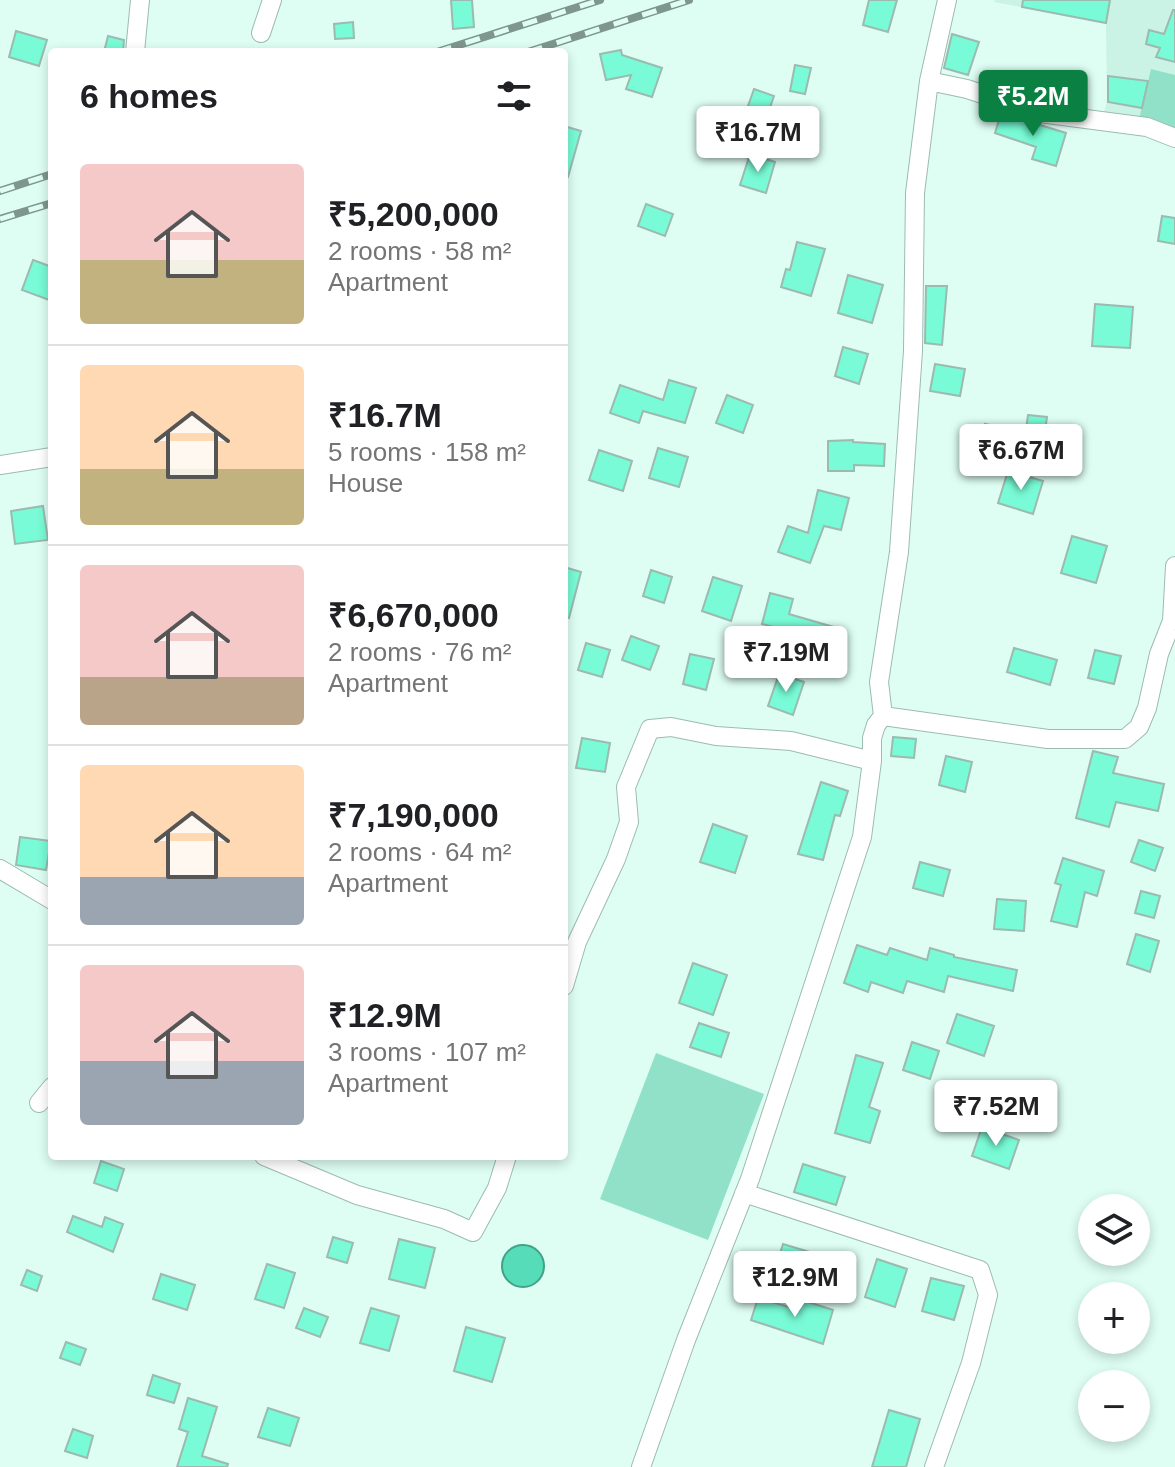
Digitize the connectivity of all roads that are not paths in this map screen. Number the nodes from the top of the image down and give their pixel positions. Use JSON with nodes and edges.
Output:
{"nodes":[{"id":1,"x":140,"y":0,"type":"edge"},
{"id":2,"x":272,"y":0,"type":"edge"},
{"id":3,"x":947,"y":0,"type":"edge"},
{"id":4,"x":261,"y":33,"type":"dead end"},
{"id":5,"x":135,"y":48,"type":"edge"},
{"id":6,"x":929,"y":81,"type":"junction"},
{"id":7,"x":1175,"y":138,"type":"edge"},
{"id":8,"x":48,"y":458,"type":"edge"},
{"id":9,"x":0,"y":465,"type":"edge"},
{"id":10,"x":1175,"y":566,"type":"edge"},
{"id":11,"x":1173,"y":620,"type":"edge"},
{"id":12,"x":883,"y":716,"type":"junction"},
{"id":13,"x":872,"y":761,"type":"junction"},
{"id":14,"x":0,"y":869,"type":"edge"},
{"id":15,"x":48,"y":898,"type":"edge"},
{"id":16,"x":568,"y":972,"type":"edge"},
{"id":17,"x":48,"y":1092,"type":"edge"},
{"id":18,"x":39,"y":1103,"type":"dead end"},
{"id":19,"x":274,"y":1160,"type":"edge"},
{"id":20,"x":506,"y":1160,"type":"edge"},
{"id":21,"x":744,"y":1193,"type":"junction"},
{"id":22,"x":641,"y":1467,"type":"edge"},
{"id":23,"x":934,"y":1467,"type":"edge"}],
"edges":[{"from":1,"to":5,"type":"street"},
{"from":2,"to":4,"type":"street"},
{"from":3,"to":6,"type":"street"},
{"from":6,"to":7,"type":"street"},
{"from":6,"to":12,"type":"street"},
{"from":8,"to":9,"type":"street"},
{"from":10,"to":11,"type":"street"},
{"from":11,"to":12,"type":"street"},
{"from":12,"to":13,"type":"street"},
{"from":13,"to":16,"type":"street"},
{"from":13,"to":21,"type":"street"},
{"from":14,"to":15,"type":"street"},
{"from":17,"to":18,"type":"street"},
{"from":19,"to":20,"type":"street"},
{"from":21,"to":22,"type":"street"},
{"from":21,"to":23,"type":"street"}]}
